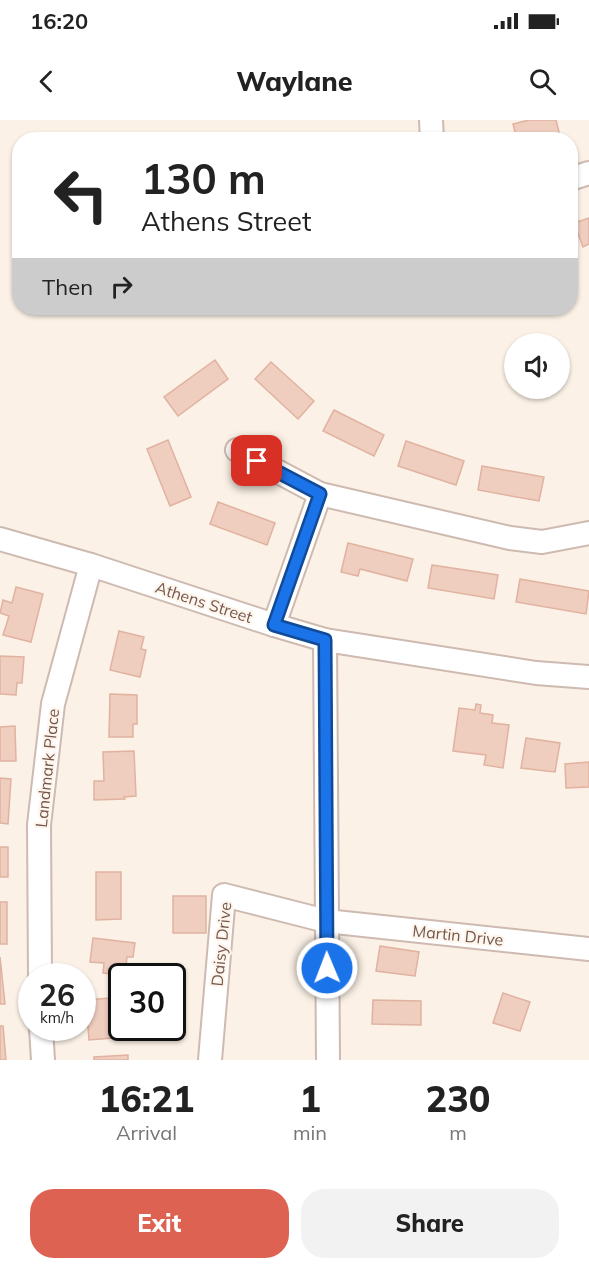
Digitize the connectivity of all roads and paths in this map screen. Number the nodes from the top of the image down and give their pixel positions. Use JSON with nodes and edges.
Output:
{"nodes":[{"id":1,"x":237,"y":450,"type":"dead end"},
{"id":2,"x":320,"y":494,"type":"junction"},
{"id":3,"x":589,"y":532,"type":"edge"},
{"id":4,"x":0,"y":539,"type":"edge"},
{"id":5,"x":91,"y":565,"type":"junction"},
{"id":6,"x":274,"y":625,"type":"junction"},
{"id":7,"x":325,"y":640,"type":"junction"},
{"id":8,"x":589,"y":677,"type":"edge"},
{"id":9,"x":326,"y":921,"type":"junction"},
{"id":10,"x":589,"y":949,"type":"edge"},
{"id":11,"x":40,"y":963,"type":"edge"},
{"id":12,"x":41,"y":1041,"type":"edge"},
{"id":13,"x":42,"y":1060,"type":"edge"},
{"id":14,"x":210,"y":1060,"type":"edge"},
{"id":15,"x":328,"y":1060,"type":"edge"}],
"edges":[{"from":1,"to":2,"type":"street"},
{"from":2,"to":3,"type":"street"},
{"from":2,"to":6,"type":"street"},
{"from":4,"to":5,"type":"street","name":"Athens Street"},
{"from":5,"to":6,"type":"street","name":"Athens Street"},
{"from":5,"to":11,"type":"street","name":"Landmark Place"},
{"from":6,"to":7,"type":"street","name":"Athens Street"},
{"from":7,"to":8,"type":"street","name":"Athens Street"},
{"from":7,"to":9,"type":"street"},
{"from":9,"to":10,"type":"street","name":"Martin Drive"},
{"from":9,"to":14,"type":"street","name":"Daisy Drive"},
{"from":9,"to":15,"type":"street"},
{"from":12,"to":13,"type":"street"}]}
